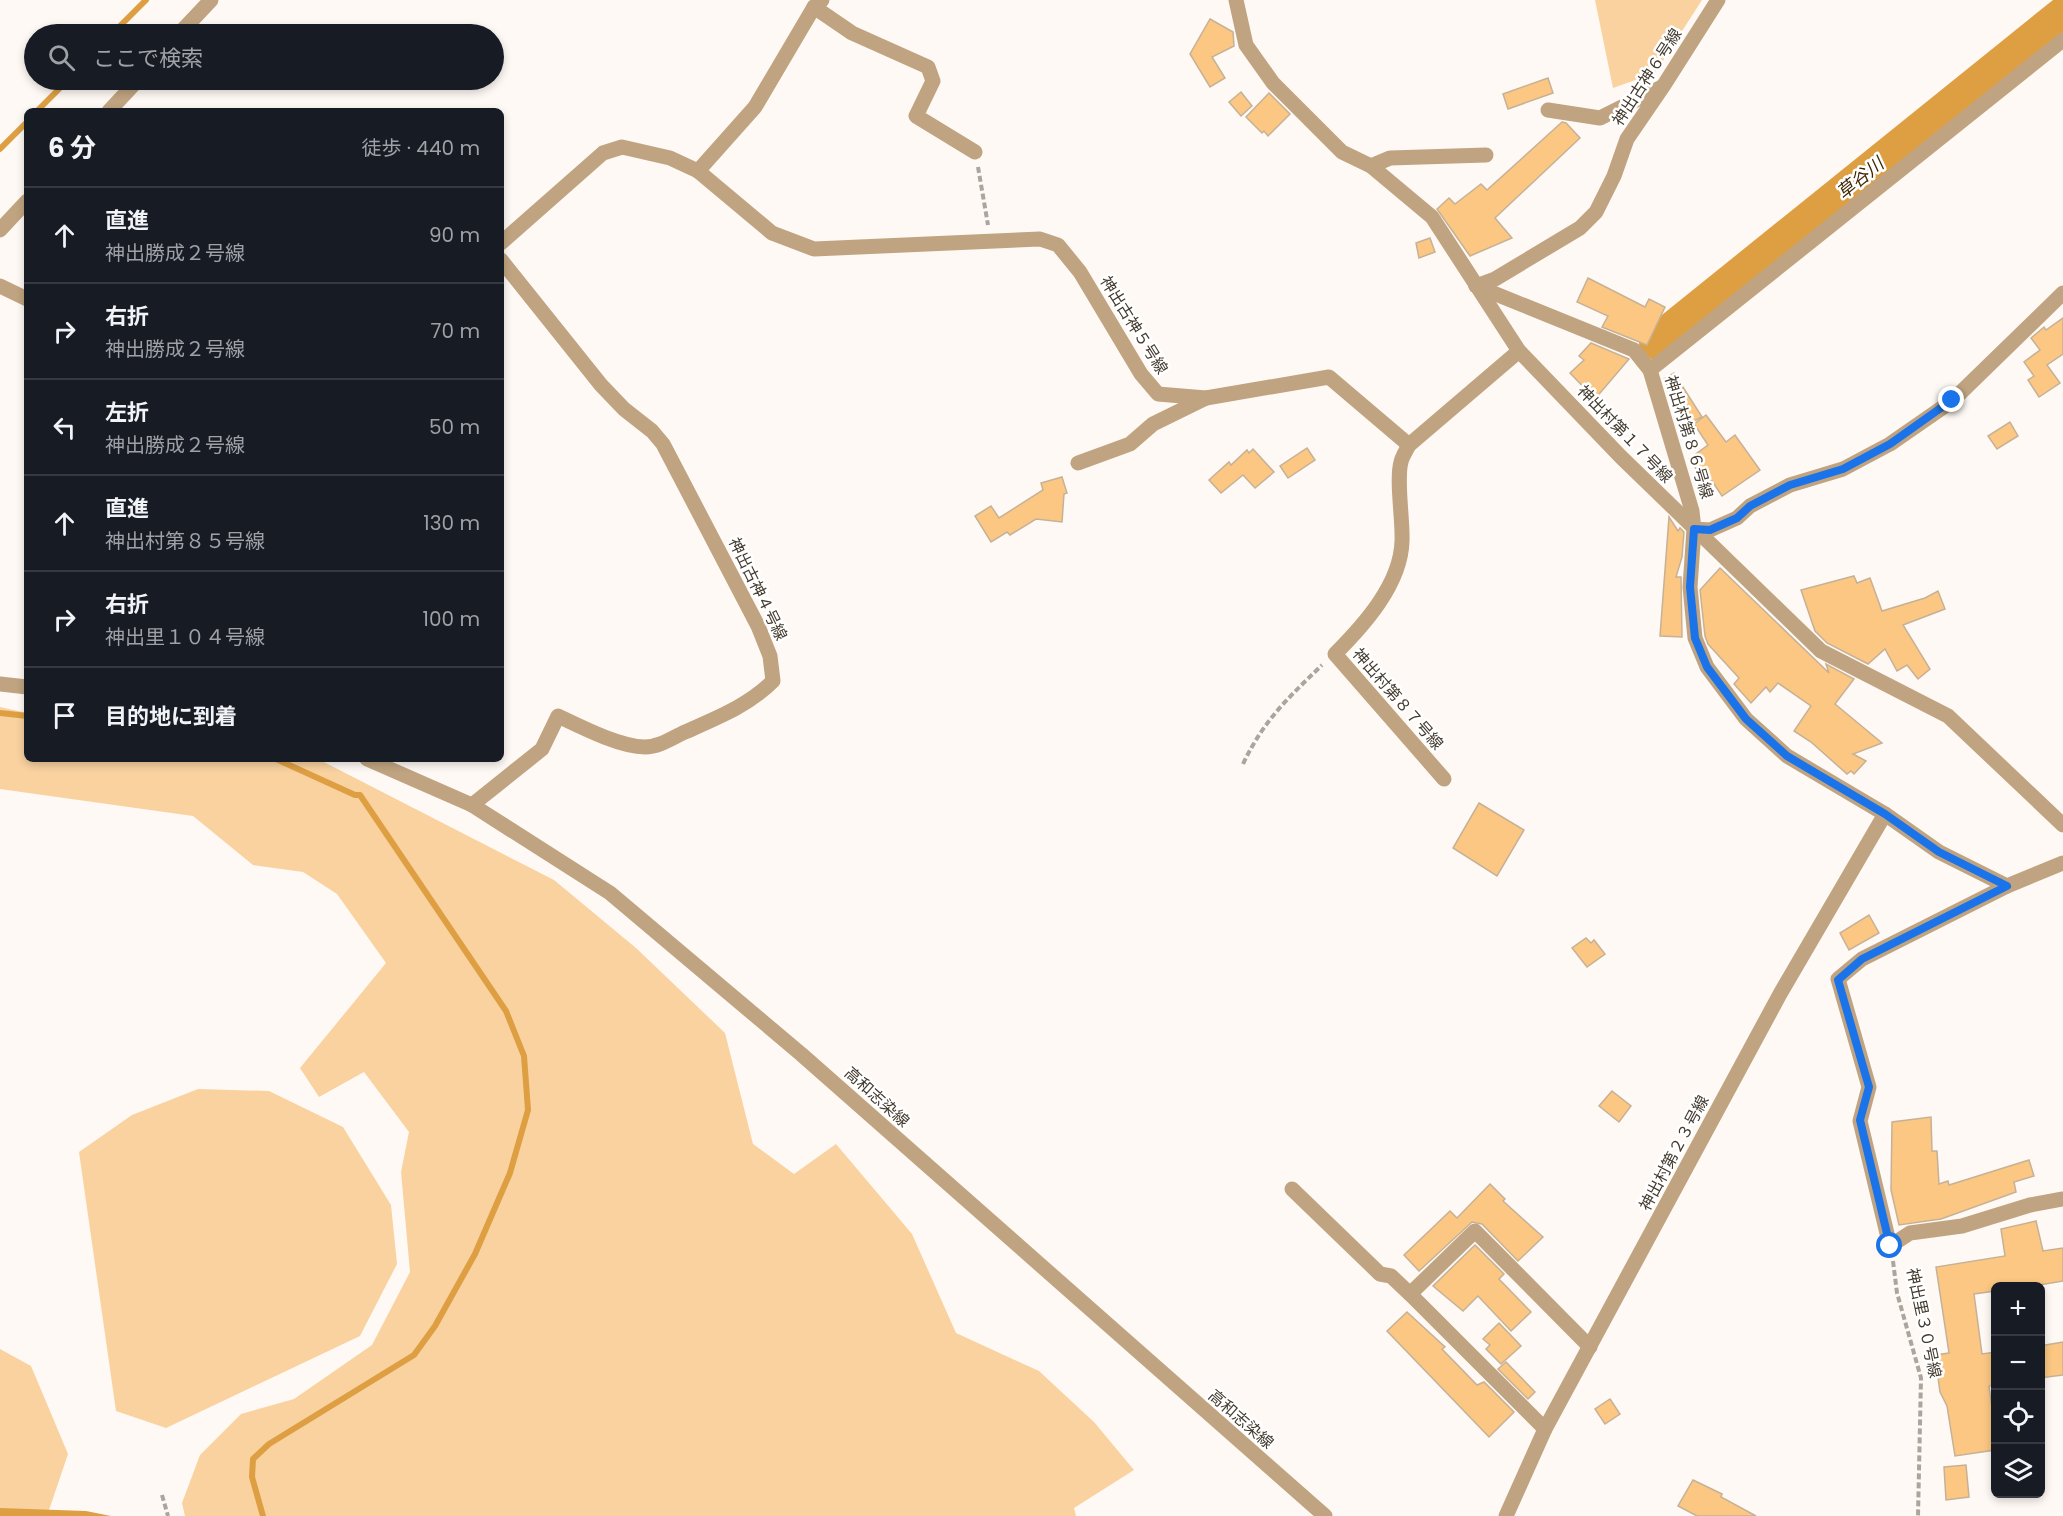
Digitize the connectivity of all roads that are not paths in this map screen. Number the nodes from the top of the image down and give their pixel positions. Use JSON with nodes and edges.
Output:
{"nodes":[{"id":1,"x":211,"y":0,"type":"edge"},
{"id":2,"x":1236,"y":0,"type":"edge"},
{"id":3,"x":1718,"y":0,"type":"edge"},
{"id":4,"x":818,"y":4,"type":"edge"},
{"id":5,"x":188,"y":24,"type":"edge"},
{"id":6,"x":2063,"y":40,"type":"edge"},
{"id":7,"x":1664,"y":86,"type":"junction"},
{"id":8,"x":129,"y":90,"type":"edge"},
{"id":9,"x":112,"y":108,"type":"edge"},
{"id":10,"x":1548,"y":110,"type":"dead end"},
{"id":11,"x":975,"y":152,"type":"road end"},
{"id":12,"x":1486,"y":155,"type":"dead end"},
{"id":13,"x":1371,"y":166,"type":"junction"},
{"id":14,"x":698,"y":171,"type":"junction"},
{"id":15,"x":24,"y":204,"type":"edge"},
{"id":16,"x":0,"y":230,"type":"edge"},
{"id":17,"x":504,"y":240,"type":"edge"},
{"id":18,"x":504,"y":264,"type":"edge"},
{"id":19,"x":0,"y":286,"type":"edge"},
{"id":20,"x":1476,"y":286,"type":"junction"},
{"id":21,"x":2063,"y":293,"type":"edge"},
{"id":22,"x":24,"y":298,"type":"edge"},
{"id":23,"x":1519,"y":351,"type":"junction"},
{"id":24,"x":1650,"y":370,"type":"junction"},
{"id":25,"x":1206,"y":398,"type":"junction"},
{"id":26,"x":1409,"y":445,"type":"junction"},
{"id":27,"x":1078,"y":463,"type":"dead end"},
{"id":28,"x":1694,"y":529,"type":"junction"},
{"id":29,"x":0,"y":684,"type":"edge"},
{"id":30,"x":24,"y":687,"type":"edge"},
{"id":31,"x":373,"y":762,"type":"edge"},
{"id":32,"x":1444,"y":779,"type":"dead end"},
{"id":33,"x":472,"y":805,"type":"junction"},
{"id":34,"x":1885,"y":814,"type":"junction"},
{"id":35,"x":2063,"y":825,"type":"edge"},
{"id":36,"x":2063,"y":863,"type":"edge"},
{"id":37,"x":2007,"y":886,"type":"junction"},
{"id":38,"x":1293,"y":1189,"type":"dead end"},
{"id":39,"x":2063,"y":1199,"type":"edge"},
{"id":40,"x":1410,"y":1294,"type":"junction"},
{"id":41,"x":1590,"y":1347,"type":"junction"},
{"id":42,"x":1545,"y":1429,"type":"junction"},
{"id":43,"x":1325,"y":1516,"type":"edge"},
{"id":44,"x":1506,"y":1516,"type":"edge"}],
"edges":[{"from":1,"to":5,"type":"street"},
{"from":2,"to":13,"type":"street","name":"神出村第１７号線"},
{"from":3,"to":7,"type":"street","name":"神出古神６号線"},
{"from":4,"to":11,"type":"street"},
{"from":4,"to":14,"type":"street"},
{"from":6,"to":24,"type":"street"},
{"from":7,"to":10,"type":"street"},
{"from":7,"to":20,"type":"street","name":"神出古神６号線"},
{"from":8,"to":9,"type":"street"},
{"from":12,"to":13,"type":"street"},
{"from":13,"to":20,"type":"street","name":"神出村第１７号線"},
{"from":14,"to":17,"type":"street","name":"神出古神５号線"},
{"from":14,"to":25,"type":"street","name":"神出古神５号線"},
{"from":15,"to":16,"type":"street"},
{"from":18,"to":33,"type":"street","name":"神出古神４号線"},
{"from":19,"to":22,"type":"street"},
{"from":20,"to":23,"type":"street","name":"神出村第１７号線"},
{"from":20,"to":24,"type":"street","name":"神出村第８６号線"},
{"from":21,"to":28,"type":"street"},
{"from":23,"to":26,"type":"street"},
{"from":23,"to":28,"type":"street","name":"神出村第１７号線"},
{"from":24,"to":28,"type":"street","name":"神出村第８６号線"},
{"from":25,"to":26,"type":"street","name":"神出古神５号線"},
{"from":25,"to":27,"type":"street"},
{"from":26,"to":32,"type":"street","name":"神出村第８７号線"},
{"from":28,"to":34,"type":"street","name":"神出村第８６号線"},
{"from":28,"to":35,"type":"street","name":"神出村第１７号線"},
{"from":29,"to":30,"type":"street"},
{"from":31,"to":33,"type":"street","name":"高和志染線"},
{"from":33,"to":43,"type":"street","name":"高和志染線"},
{"from":34,"to":37,"type":"street","name":"神出村第８６号線"},
{"from":34,"to":41,"type":"street","name":"神出村第２３号線"},
{"from":36,"to":37,"type":"street"},
{"from":37,"to":39,"type":"street"},
{"from":38,"to":40,"type":"street"},
{"from":40,"to":41,"type":"street"},
{"from":40,"to":42,"type":"street"},
{"from":41,"to":42,"type":"street","name":"神出村第２３号線"},
{"from":42,"to":44,"type":"street","name":"神出村第２３号線"}]}
